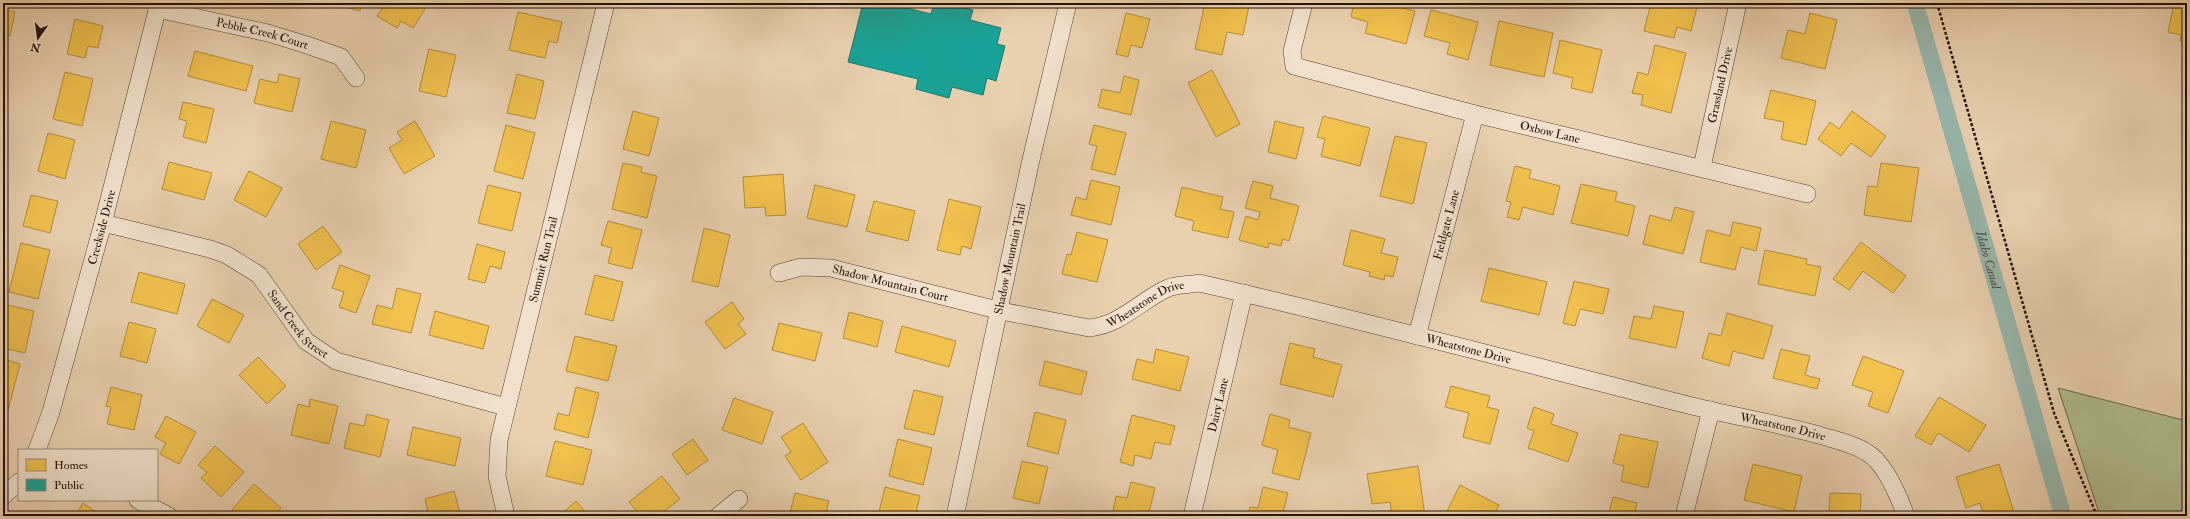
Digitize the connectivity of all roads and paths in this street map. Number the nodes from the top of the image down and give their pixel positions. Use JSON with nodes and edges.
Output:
{"nodes":[{"id":1,"x":606,"y":3,"type":"edge"},
{"id":2,"x":1068,"y":3,"type":"edge"},
{"id":3,"x":1304,"y":3,"type":"edge"},
{"id":4,"x":1738,"y":3,"type":"edge"},
{"id":5,"x":1937,"y":3,"type":"edge"},
{"id":6,"x":158,"y":6,"type":"edge"},
{"id":7,"x":356,"y":78,"type":"dead end"},
{"id":8,"x":1475,"y":114,"type":"junction"},
{"id":9,"x":1702,"y":167,"type":"junction"},
{"id":10,"x":1807,"y":194,"type":"dead end"},
{"id":11,"x":103,"y":223,"type":"junction"},
{"id":12,"x":778,"y":273,"type":"dead end"},
{"id":13,"x":1244,"y":293,"type":"junction"},
{"id":14,"x":1000,"y":311,"type":"junction"},
{"id":15,"x":1417,"y":336,"type":"junction"},
{"id":16,"x":506,"y":407,"type":"junction"},
{"id":17,"x":1711,"y":410,"type":"junction"},
{"id":18,"x":37,"y":449,"type":"edge"},
{"id":19,"x":18,"y":483,"type":"edge"},
{"id":20,"x":3,"y":496,"type":"edge"},
{"id":21,"x":739,"y":499,"type":"dead end"},
{"id":22,"x":140,"y":501,"type":"edge"},
{"id":23,"x":169,"y":516,"type":"edge"},
{"id":24,"x":506,"y":516,"type":"edge"},
{"id":25,"x":718,"y":516,"type":"edge"},
{"id":26,"x":955,"y":516,"type":"edge"},
{"id":27,"x":1192,"y":516,"type":"edge"},
{"id":28,"x":1684,"y":516,"type":"edge"},
{"id":29,"x":1906,"y":516,"type":"edge"},
{"id":30,"x":2098,"y":516,"type":"edge"}],
"edges":[{"from":1,"to":16,"type":"street","name":"Summit Run Trail"},
{"from":2,"to":14,"type":"street","name":"Shadow Mountain Trail"},
{"from":3,"to":8,"type":"street","name":"Oxbow Lane"},
{"from":4,"to":9,"type":"street","name":"Grassland Drive"},
{"from":5,"to":30,"type":"path"},
{"from":6,"to":7,"type":"street","name":"Pebble Creek Court"},
{"from":6,"to":11,"type":"street","name":"Creekside Drive"},
{"from":8,"to":9,"type":"street","name":"Oxbow Lane"},
{"from":8,"to":15,"type":"street","name":"Fieldgate Lane"},
{"from":9,"to":10,"type":"street","name":"Oxbow Lane"},
{"from":11,"to":16,"type":"street","name":"Sand Creek Street"},
{"from":11,"to":18,"type":"street","name":"Creekside Drive"},
{"from":12,"to":14,"type":"street","name":"Shadow Mountain Court"},
{"from":13,"to":14,"type":"street","name":"Wheatstone Drive"},
{"from":13,"to":15,"type":"street","name":"Wheatstone Drive"},
{"from":13,"to":27,"type":"street","name":"Dairy Lane"},
{"from":14,"to":26,"type":"street","name":"Shadow Mountain Trail"},
{"from":15,"to":17,"type":"street","name":"Wheatstone Drive"},
{"from":16,"to":24,"type":"street","name":"Summit Run Trail"},
{"from":17,"to":28,"type":"street"},
{"from":17,"to":29,"type":"street","name":"Wheatstone Drive"},
{"from":19,"to":20,"type":"street"},
{"from":21,"to":25,"type":"street"},
{"from":22,"to":23,"type":"street"}]}
